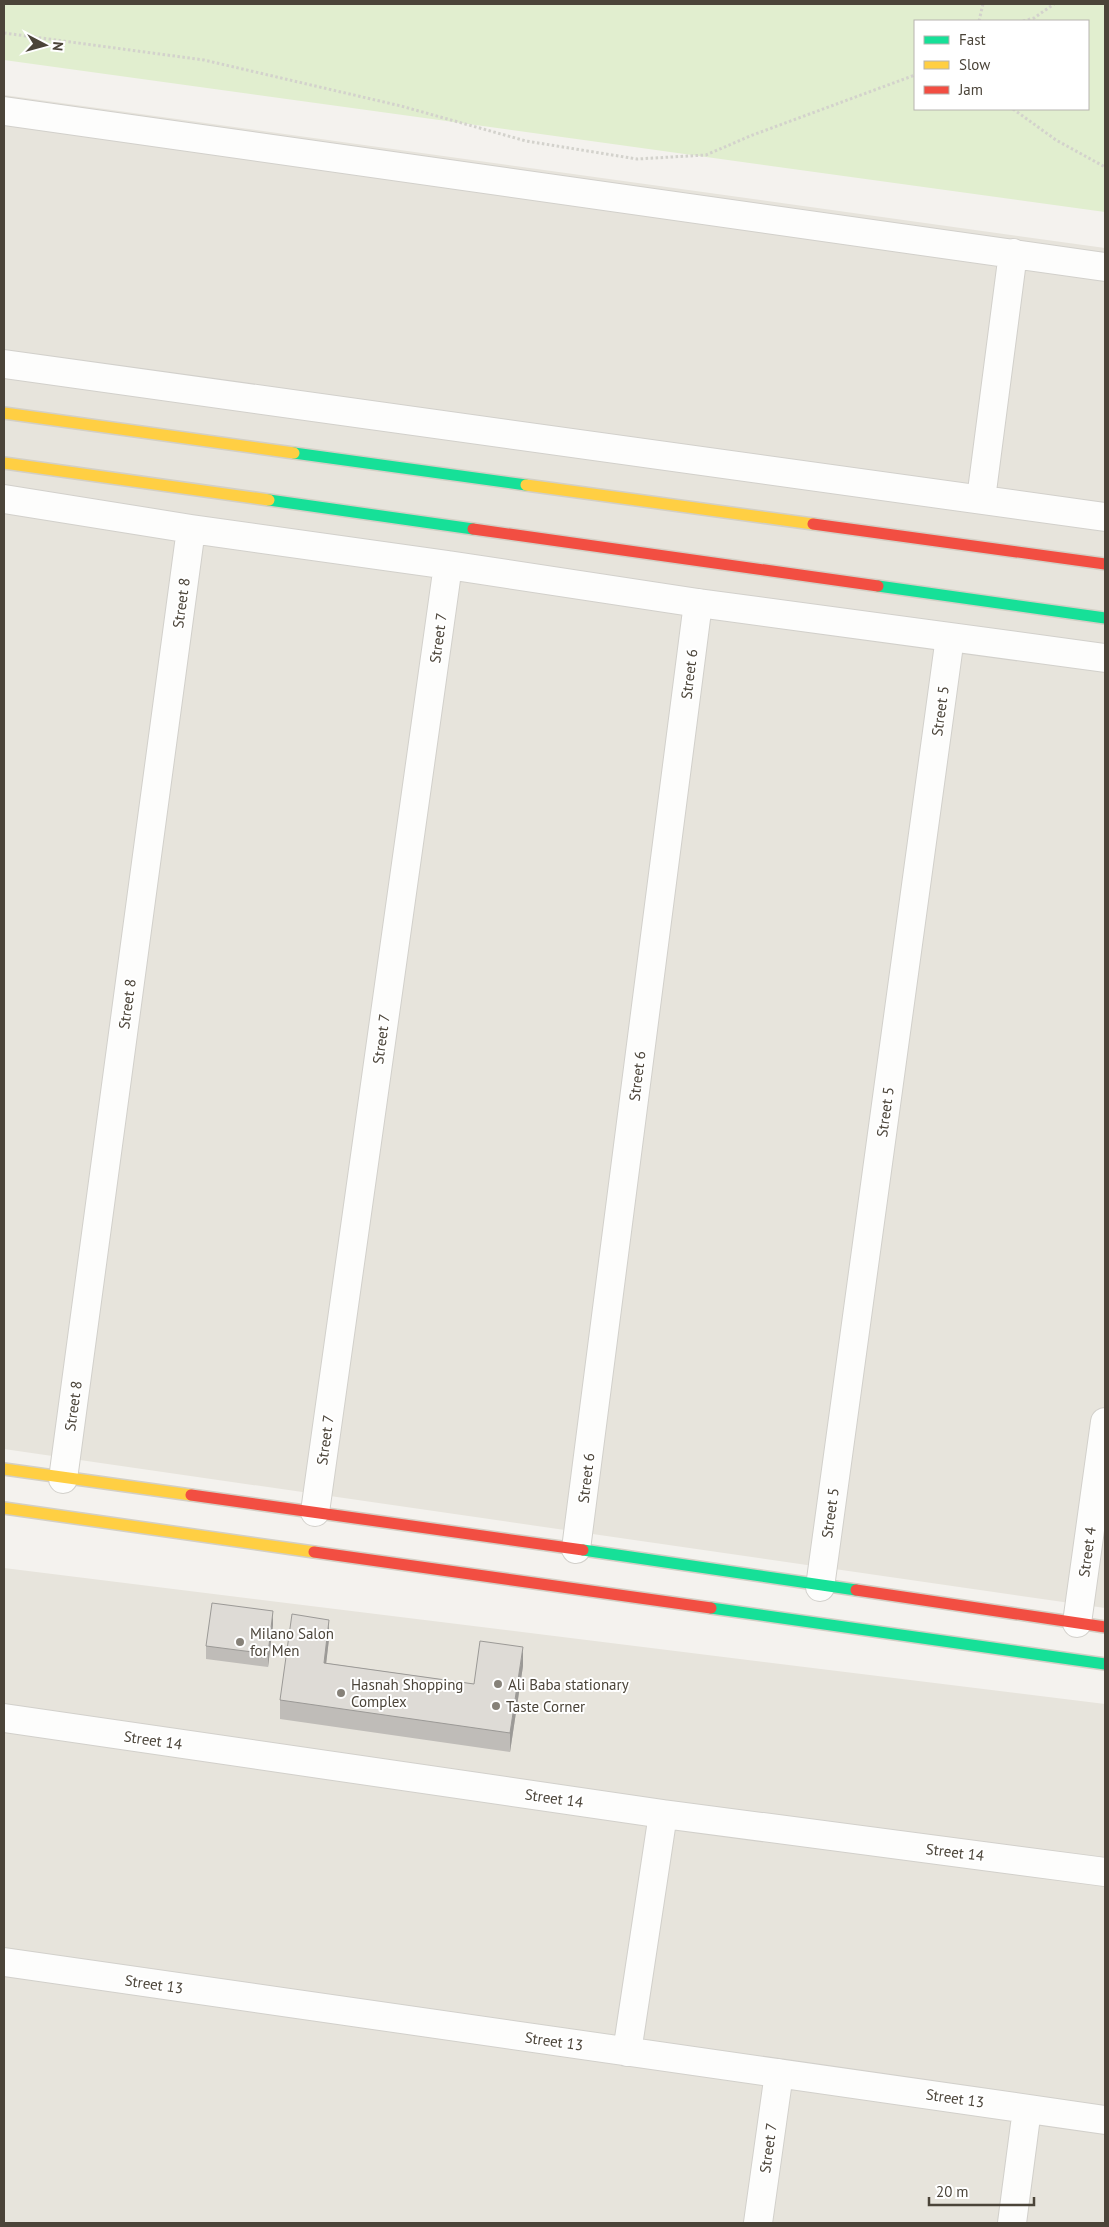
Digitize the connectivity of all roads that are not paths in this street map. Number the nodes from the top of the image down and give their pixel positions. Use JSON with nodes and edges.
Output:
{"nodes":[{"id":1,"x":4,"y":112,"type":"edge"},
{"id":2,"x":1013,"y":253,"type":"junction"},
{"id":3,"x":1105,"y":267,"type":"edge"},
{"id":4,"x":4,"y":364,"type":"edge"},
{"id":5,"x":4,"y":413,"type":"edge"},
{"id":6,"x":4,"y":463,"type":"edge"},
{"id":7,"x":4,"y":499,"type":"edge"},
{"id":8,"x":981,"y":500,"type":"junction"},
{"id":9,"x":1105,"y":517,"type":"edge"},
{"id":10,"x":191,"y":529,"type":"junction"},
{"id":11,"x":1105,"y":564,"type":"edge"},
{"id":12,"x":448,"y":565,"type":"junction"},
{"id":13,"x":698,"y":603,"type":"junction"},
{"id":14,"x":1105,"y":618,"type":"edge"},
{"id":15,"x":950,"y":637,"type":"junction"},
{"id":16,"x":1105,"y":658,"type":"edge"},
{"id":17,"x":1105,"y":1422,"type":"edge"},
{"id":18,"x":4,"y":1469,"type":"edge"},
{"id":19,"x":63,"y":1479,"type":"junction"},
{"id":20,"x":4,"y":1508,"type":"edge"},
{"id":21,"x":315,"y":1512,"type":"junction"},
{"id":22,"x":576,"y":1549,"type":"junction"},
{"id":23,"x":820,"y":1586,"type":"junction"},
{"id":24,"x":1077,"y":1623,"type":"junction"},
{"id":25,"x":1105,"y":1627,"type":"edge"},
{"id":26,"x":1105,"y":1664,"type":"edge"},
{"id":27,"x":4,"y":1718,"type":"edge"},
{"id":28,"x":664,"y":1814,"type":"junction"},
{"id":29,"x":1105,"y":1872,"type":"edge"},
{"id":30,"x":4,"y":1962,"type":"edge"},
{"id":31,"x":627,"y":2052,"type":"junction"},
{"id":32,"x":779,"y":2073,"type":"junction"},
{"id":33,"x":1027,"y":2109,"type":"junction"},
{"id":34,"x":1105,"y":2120,"type":"edge"},
{"id":35,"x":758,"y":2223,"type":"edge"},
{"id":36,"x":1012,"y":2223,"type":"edge"}],
"edges":[{"from":1,"to":2,"type":"street"},
{"from":2,"to":3,"type":"street"},
{"from":2,"to":8,"type":"street"},
{"from":4,"to":8,"type":"street"},
{"from":5,"to":11,"type":"street"},
{"from":6,"to":14,"type":"street"},
{"from":7,"to":10,"type":"street"},
{"from":8,"to":9,"type":"street"},
{"from":10,"to":12,"type":"street"},
{"from":10,"to":19,"type":"street","name":"Street 8"},
{"from":12,"to":13,"type":"street"},
{"from":12,"to":21,"type":"street","name":"Street 7"},
{"from":13,"to":15,"type":"street"},
{"from":13,"to":22,"type":"street","name":"Street 6"},
{"from":15,"to":16,"type":"street"},
{"from":15,"to":23,"type":"street","name":"Street 5"},
{"from":17,"to":24,"type":"street","name":"Street 4"},
{"from":18,"to":19,"type":"street"},
{"from":19,"to":21,"type":"street"},
{"from":20,"to":26,"type":"street"},
{"from":21,"to":22,"type":"street"},
{"from":22,"to":23,"type":"street"},
{"from":23,"to":24,"type":"street"},
{"from":24,"to":25,"type":"street"},
{"from":27,"to":28,"type":"street","name":"Street 14"},
{"from":28,"to":29,"type":"street","name":"Street 14"},
{"from":28,"to":31,"type":"street"},
{"from":30,"to":31,"type":"street","name":"Street 13"},
{"from":31,"to":32,"type":"street","name":"Street 13"},
{"from":32,"to":33,"type":"street","name":"Street 13"},
{"from":32,"to":35,"type":"street","name":"Street 7"},
{"from":33,"to":34,"type":"street","name":"Street 13"},
{"from":33,"to":36,"type":"street"}]}
